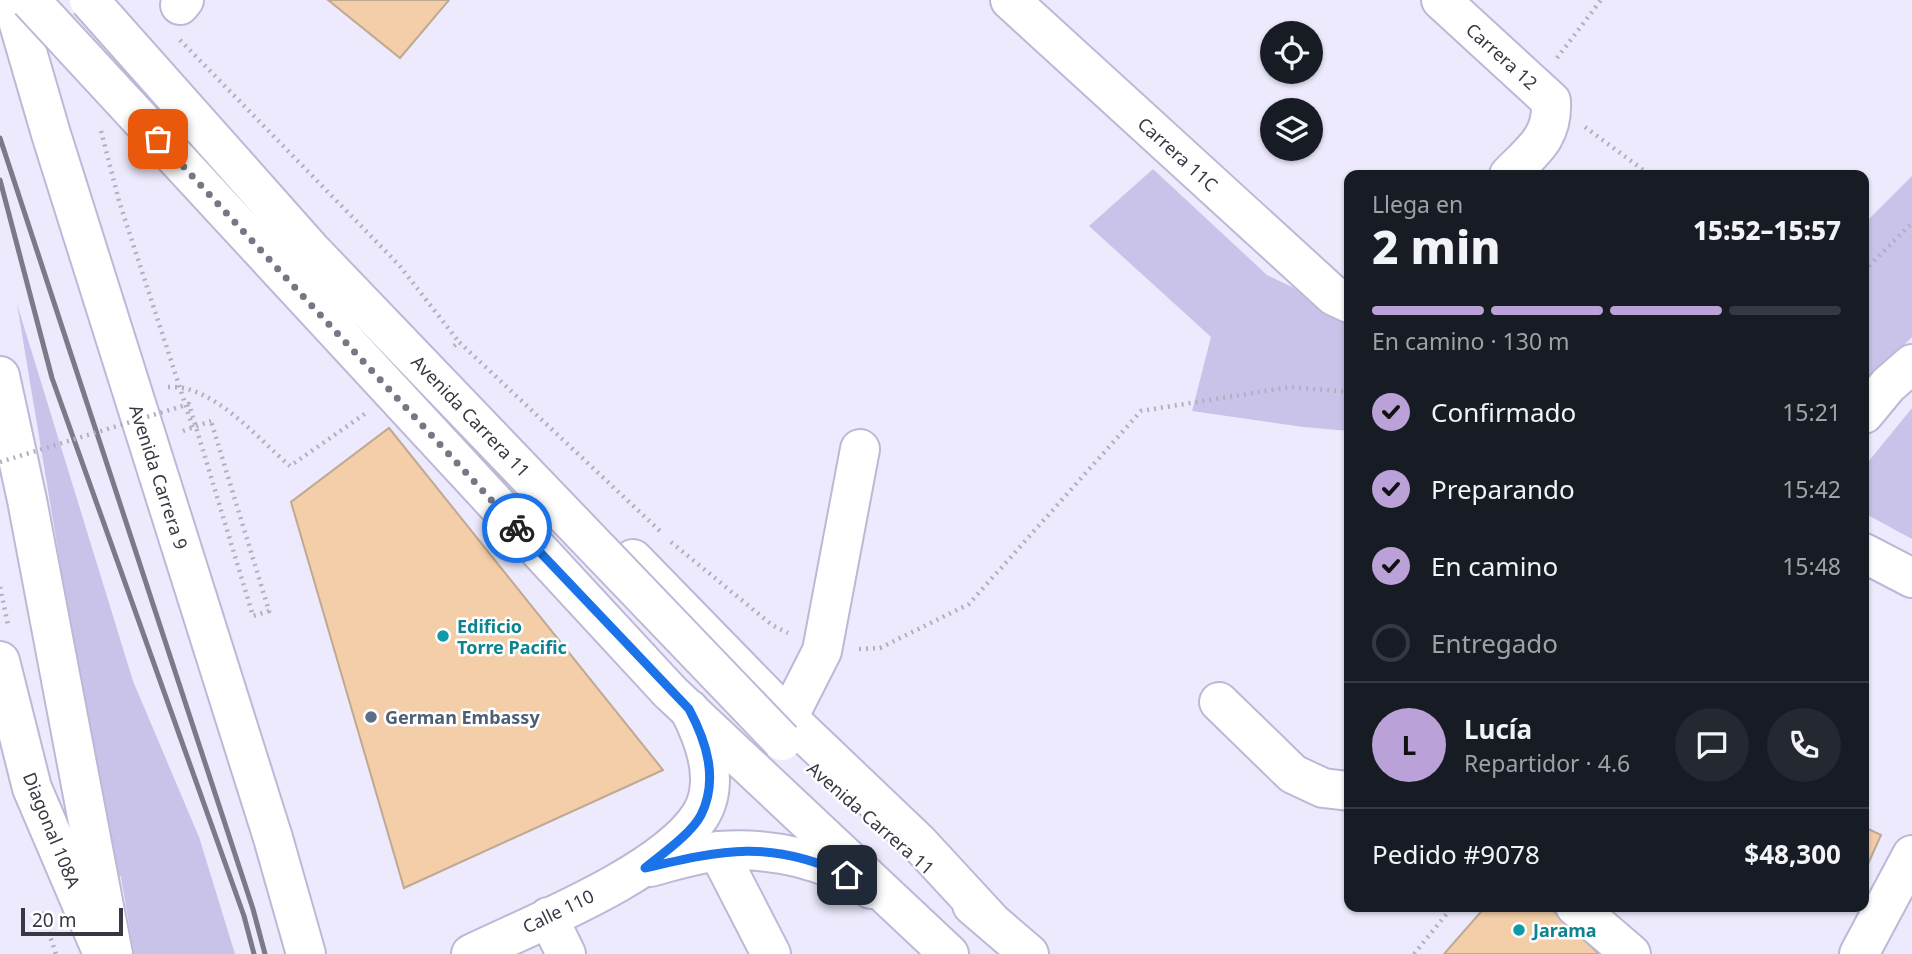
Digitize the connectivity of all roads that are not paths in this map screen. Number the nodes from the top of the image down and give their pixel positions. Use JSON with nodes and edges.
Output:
{"nodes":[{"id":1,"x":12,"y":0,"type":"edge"},
{"id":2,"x":30,"y":0,"type":"edge"},
{"id":3,"x":89,"y":0,"type":"edge"},
{"id":4,"x":102,"y":0,"type":"edge"},
{"id":5,"x":1010,"y":0,"type":"edge"},
{"id":6,"x":1441,"y":0,"type":"edge"},
{"id":7,"x":1514,"y":170,"type":"edge"},
{"id":8,"x":1344,"y":301,"type":"edge"},
{"id":9,"x":1912,"y":364,"type":"edge"},
{"id":10,"x":0,"y":376,"type":"edge"},
{"id":11,"x":1869,"y":408,"type":"edge"},
{"id":12,"x":860,"y":449,"type":"dead end"},
{"id":13,"x":1869,"y":556,"type":"edge"},
{"id":14,"x":1912,"y":578,"type":"edge"},
{"id":15,"x":0,"y":662,"type":"edge"},
{"id":16,"x":679,"y":700,"type":"junction"},
{"id":17,"x":1219,"y":702,"type":"dead end"},
{"id":18,"x":785,"y":730,"type":"junction"},
{"id":19,"x":1344,"y":790,"type":"edge"},
{"id":20,"x":718,"y":851,"type":"junction"},
{"id":21,"x":1912,"y":855,"type":"edge"},
{"id":22,"x":645,"y":868,"type":"junction"},
{"id":23,"x":891,"y":902,"type":"junction"},
{"id":24,"x":1582,"y":912,"type":"edge"},
{"id":25,"x":548,"y":917,"type":"junction"},
{"id":26,"x":103,"y":954,"type":"edge"},
{"id":27,"x":113,"y":954,"type":"edge"},
{"id":28,"x":306,"y":954,"type":"edge"},
{"id":29,"x":471,"y":954,"type":"edge"},
{"id":30,"x":566,"y":954,"type":"edge"},
{"id":31,"x":771,"y":954,"type":"edge"},
{"id":32,"x":949,"y":954,"type":"edge"},
{"id":33,"x":1029,"y":954,"type":"edge"},
{"id":34,"x":1631,"y":954,"type":"edge"},
{"id":35,"x":1859,"y":954,"type":"edge"}],
"edges":[{"from":1,"to":28,"type":"main road","name":"Avenida Carrera 9"},
{"from":2,"to":16,"type":"main road","bridge":true},
{"from":3,"to":18,"type":"main road","name":"Avenida Carrera 11","bridge":true},
{"from":4,"to":18,"type":"main road"},
{"from":5,"to":8,"type":"main road","name":"Carrera 11C"},
{"from":6,"to":7,"type":"main road","name":"Carrera 12"},
{"from":9,"to":11,"type":"main road"},
{"from":10,"to":27,"type":"main road"},
{"from":12,"to":18,"type":"main road"},
{"from":13,"to":14,"type":"main road"},
{"from":15,"to":26,"type":"main road","name":"Diagonal 108A"},
{"from":16,"to":22,"type":"main road","name":"Calle 110"},
{"from":16,"to":23,"type":"main road"},
{"from":17,"to":19,"type":"main road"},
{"from":18,"to":33,"type":"main road","name":"Avenida Carrera 11"},
{"from":20,"to":22,"type":"main road","name":"Calle 110"},
{"from":20,"to":23,"type":"main road","name":"Calle 110"},
{"from":20,"to":31,"type":"main road"},
{"from":21,"to":35,"type":"main road"},
{"from":22,"to":25,"type":"main road","name":"Calle 110"},
{"from":23,"to":32,"type":"main road"},
{"from":24,"to":34,"type":"main road"},
{"from":25,"to":29,"type":"main road","name":"Calle 110"},
{"from":25,"to":30,"type":"main road"}]}
